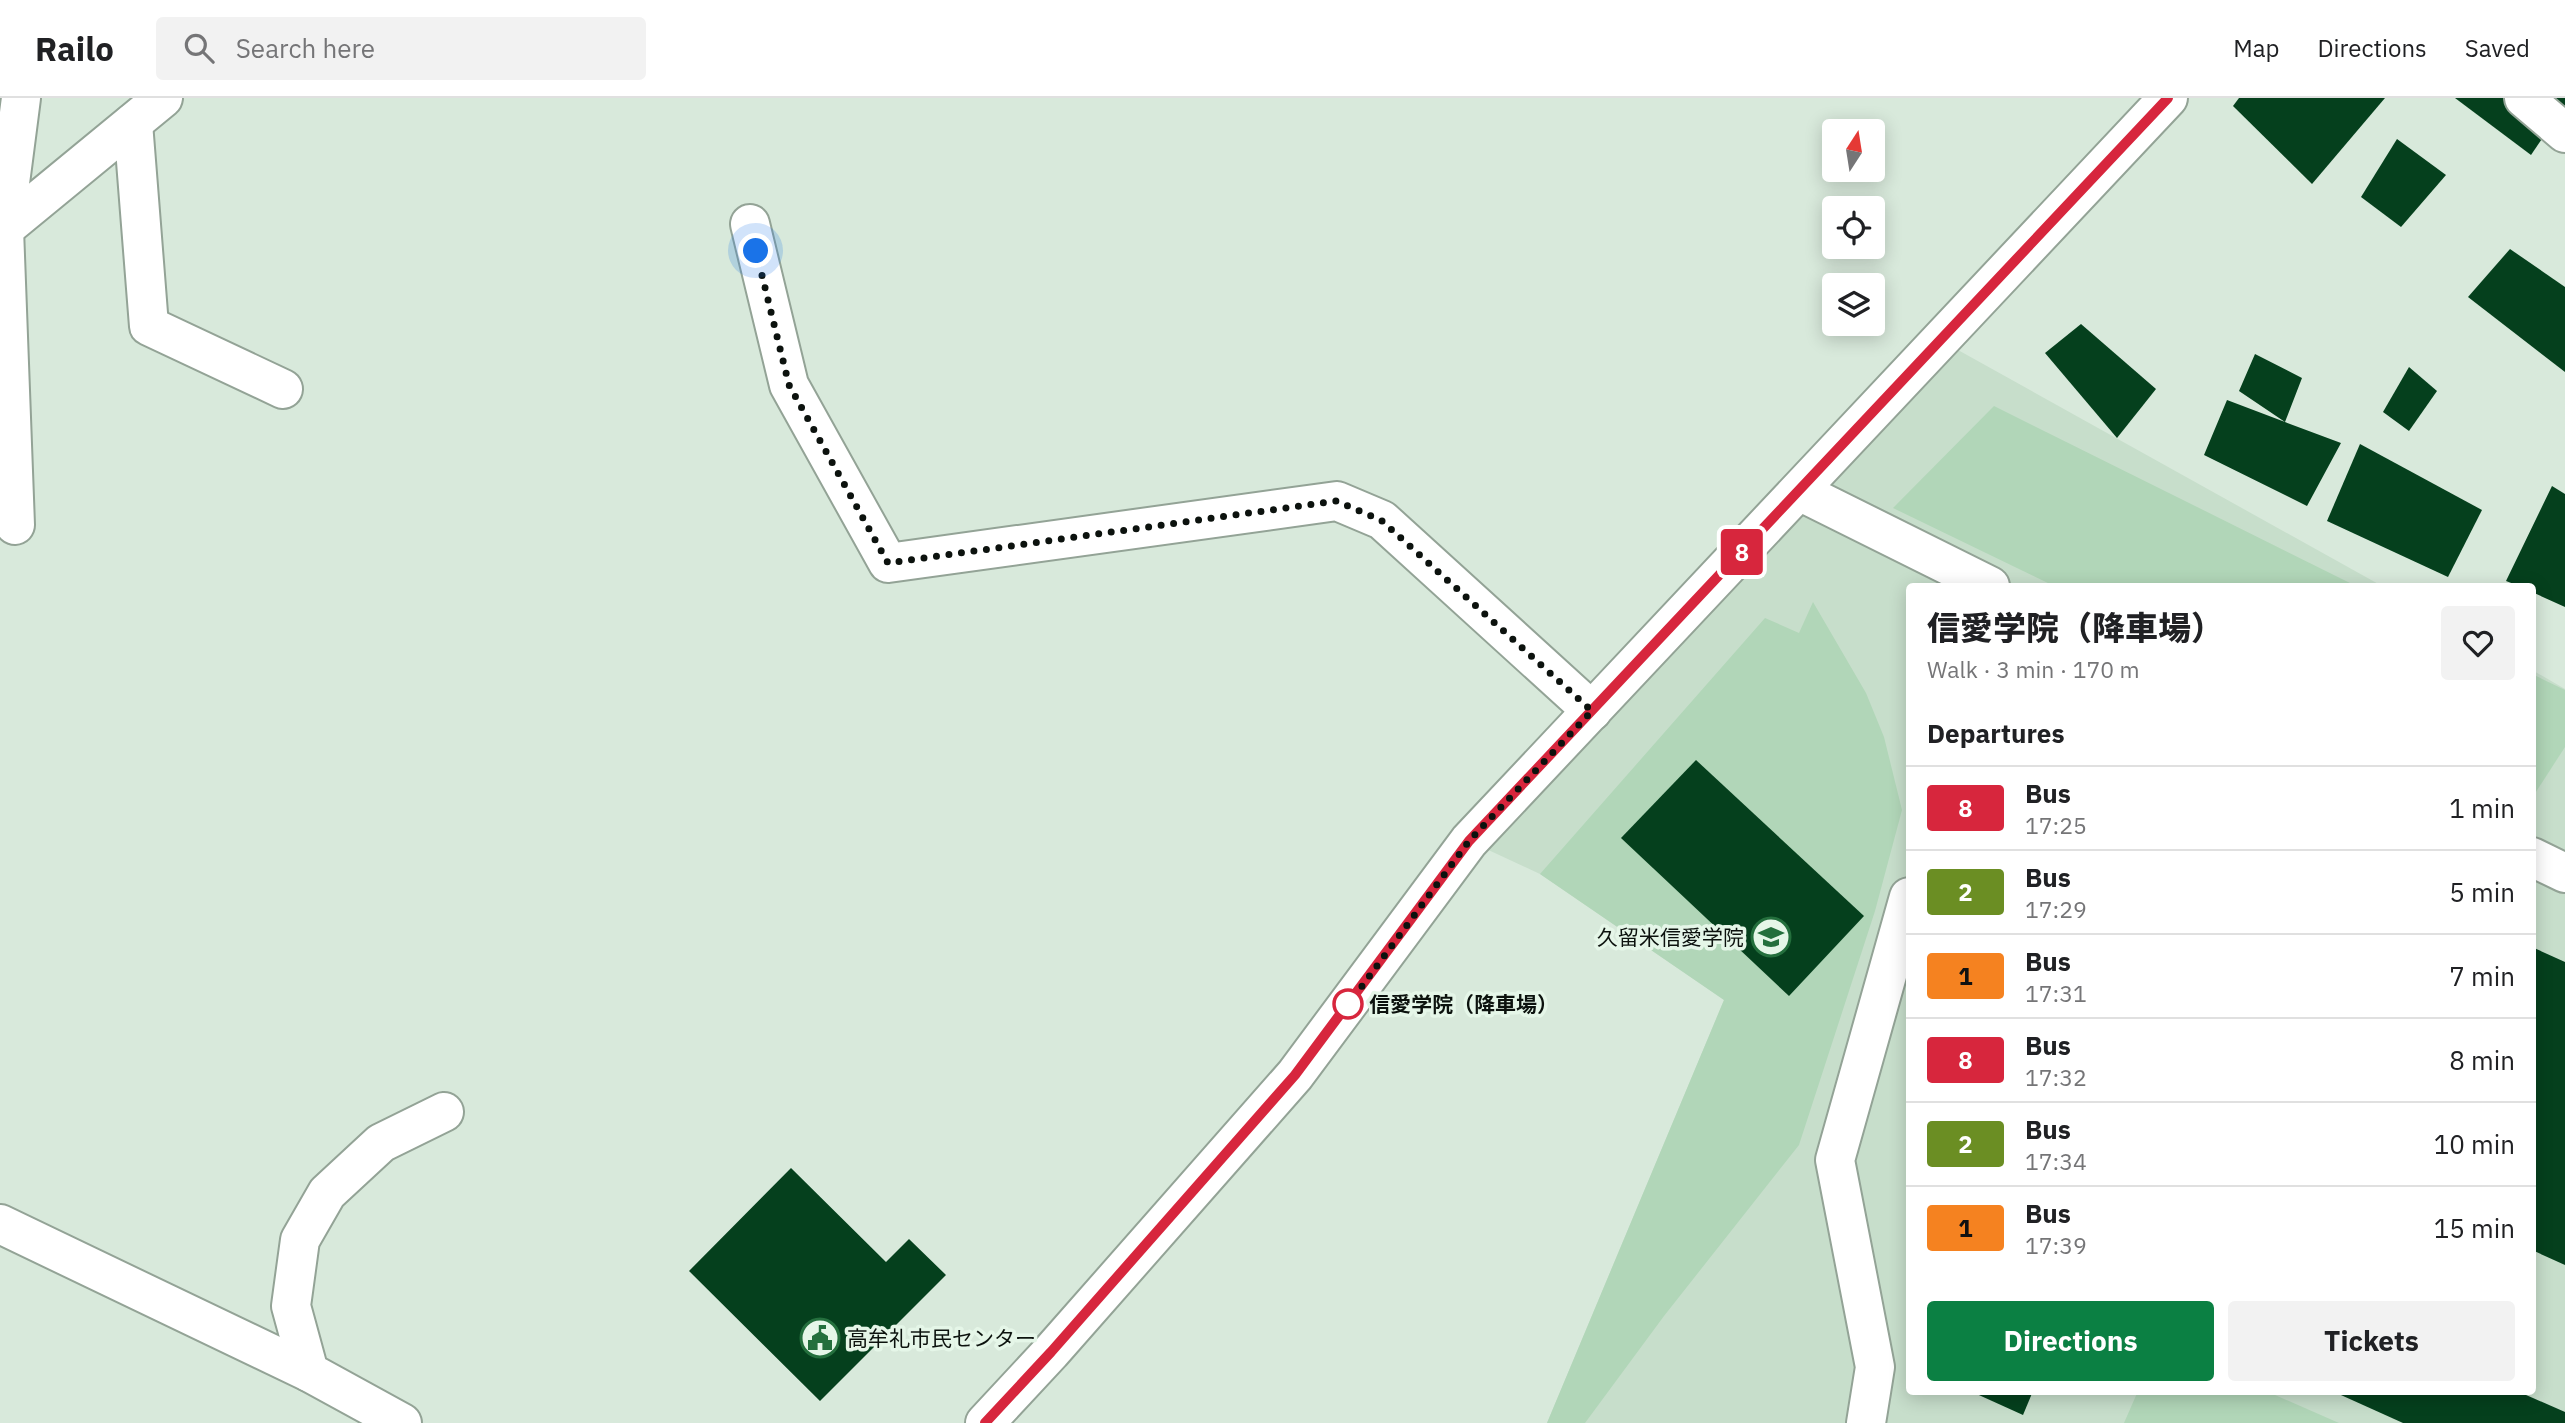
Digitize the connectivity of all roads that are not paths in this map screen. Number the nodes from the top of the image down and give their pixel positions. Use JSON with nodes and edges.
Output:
{"nodes":[{"id":1,"x":20,"y":98,"type":"edge"},
{"id":2,"x":163,"y":98,"type":"edge"},
{"id":3,"x":2168,"y":98,"type":"edge"},
{"id":4,"x":2524,"y":98,"type":"edge"},
{"id":5,"x":133,"y":123,"type":"junction"},
{"id":6,"x":2565,"y":133,"type":"edge"},
{"id":7,"x":750,"y":224,"type":"dead end"},
{"id":8,"x":1,"y":230,"type":"edge"},
{"id":9,"x":283,"y":389,"type":"dead end"},
{"id":10,"x":1799,"y":491,"type":"junction"},
{"id":11,"x":15,"y":525,"type":"dead end"},
{"id":12,"x":1984,"y":583,"type":"edge"},
{"id":13,"x":1592,"y":711,"type":"junction"},
{"id":14,"x":2536,"y":859,"type":"edge"},
{"id":15,"x":2565,"y":873,"type":"edge"},
{"id":16,"x":1906,"y":908,"type":"edge"},
{"id":17,"x":444,"y":1112,"type":"dead end"},
{"id":18,"x":0,"y":1224,"type":"edge"},
{"id":19,"x":309,"y":1372,"type":"junction"},
{"id":20,"x":402,"y":1423,"type":"edge"},
{"id":21,"x":985,"y":1423,"type":"edge"},
{"id":22,"x":1866,"y":1423,"type":"edge"}],
"edges":[{"from":1,"to":8,"type":"street"},
{"from":2,"to":5,"type":"street"},
{"from":3,"to":10,"type":"street"},
{"from":4,"to":6,"type":"street"},
{"from":5,"to":8,"type":"street"},
{"from":5,"to":9,"type":"street"},
{"from":7,"to":13,"type":"street"},
{"from":8,"to":11,"type":"street"},
{"from":10,"to":12,"type":"street"},
{"from":10,"to":13,"type":"street"},
{"from":13,"to":21,"type":"street"},
{"from":14,"to":15,"type":"street"},
{"from":16,"to":22,"type":"street"},
{"from":17,"to":19,"type":"street"},
{"from":18,"to":19,"type":"street"},
{"from":19,"to":20,"type":"street"}]}
